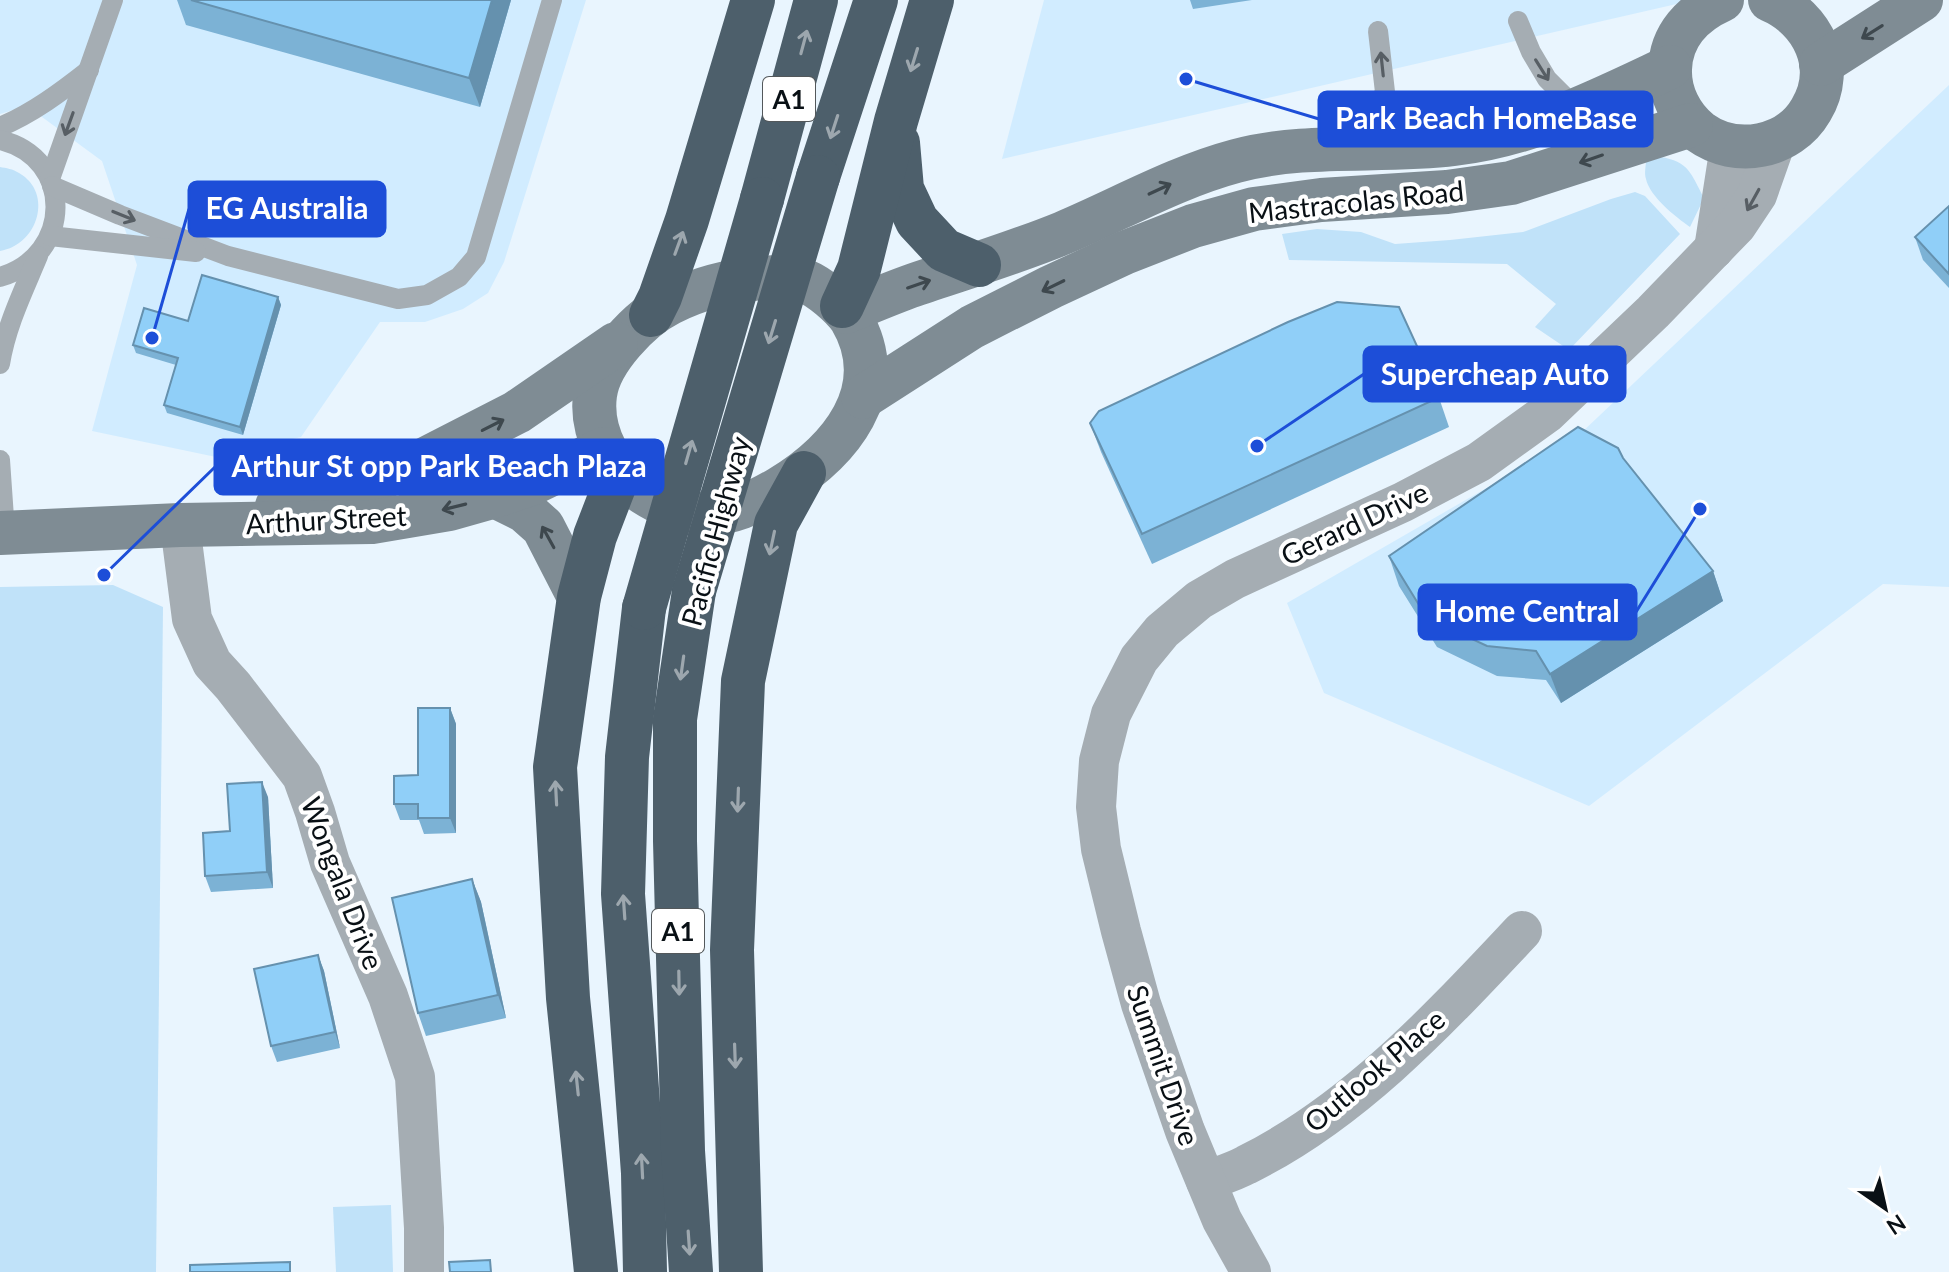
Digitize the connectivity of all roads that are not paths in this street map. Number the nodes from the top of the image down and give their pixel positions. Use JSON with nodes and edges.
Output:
{"nodes":[{"id":1,"x":113,"y":0,"type":"edge"},
{"id":2,"x":552,"y":0,"type":"edge"},
{"id":3,"x":753,"y":0,"type":"edge"},
{"id":4,"x":816,"y":0,"type":"edge"},
{"id":5,"x":876,"y":0,"type":"edge"},
{"id":6,"x":932,"y":0,"type":"edge"},
{"id":7,"x":1722,"y":0,"type":"edge"},
{"id":8,"x":1921,"y":0,"type":"edge"},
{"id":9,"x":1785,"y":2,"type":"edge"},
{"id":10,"x":1518,"y":21,"type":"dead end"},
{"id":11,"x":1378,"y":31,"type":"dead end"},
{"id":12,"x":1821,"y":64,"type":"junction"},
{"id":13,"x":1670,"y":67,"type":"junction"},
{"id":14,"x":89,"y":70,"type":"junction"},
{"id":15,"x":1573,"y":112,"type":"junction"},
{"id":16,"x":896,"y":121,"type":"junction"},
{"id":17,"x":1691,"y":125,"type":"junction"},
{"id":18,"x":0,"y":127,"type":"edge"},
{"id":19,"x":0,"y":140,"type":"edge"},
{"id":20,"x":1776,"y":141,"type":"junction"},
{"id":21,"x":1730,"y":146,"type":"junction"},
{"id":22,"x":1359,"y":148,"type":"junction"},
{"id":23,"x":51,"y":182,"type":"junction"},
{"id":24,"x":45,"y":245,"type":"junction"},
{"id":25,"x":1714,"y":249,"type":"junction"},
{"id":26,"x":228,"y":256,"type":"junction"},
{"id":27,"x":979,"y":265,"type":"junction"},
{"id":28,"x":0,"y":277,"type":"edge"},
{"id":29,"x":844,"y":309,"type":"junction"},
{"id":30,"x":641,"y":324,"type":"junction"},
{"id":31,"x":0,"y":364,"type":"edge"},
{"id":32,"x":863,"y":397,"type":"junction"},
{"id":33,"x":0,"y":460,"type":"edge"},
{"id":34,"x":612,"y":460,"type":"junction"},
{"id":35,"x":804,"y":473,"type":"junction"},
{"id":36,"x":495,"y":496,"type":"junction"},
{"id":37,"x":180,"y":525,"type":"junction"},
{"id":38,"x":3,"y":533,"type":"edge"},
{"id":39,"x":579,"y":597,"type":"junction"},
{"id":40,"x":1101,"y":849,"type":"joint"},
{"id":41,"x":1522,"y":931,"type":"dead end"},
{"id":42,"x":1206,"y":1181,"type":"junction"},
{"id":43,"x":424,"y":1272,"type":"edge"},
{"id":44,"x":596,"y":1272,"type":"edge"},
{"id":45,"x":645,"y":1272,"type":"edge"},
{"id":46,"x":691,"y":1272,"type":"edge"},
{"id":47,"x":741,"y":1272,"type":"edge"},
{"id":48,"x":1251,"y":1272,"type":"edge"}],
"edges":[{"from":1,"to":14,"type":"lane"},
{"from":2,"to":26,"type":"lane"},
{"from":30,"to":3,"type":"highway","one_way":true},
{"from":45,"to":4,"type":"highway","name":"Pacific Highway","number":"A1","one_way":true,"bridge":true},
{"from":5,"to":46,"type":"highway","name":"Pacific Highway","number":"A1","one_way":true,"bridge":true},
{"from":6,"to":16,"type":"highway","one_way":true},
{"from":7,"to":13,"type":"street"},
{"from":8,"to":12,"type":"street","one_way":true},
{"from":9,"to":12,"type":"street"},
{"from":10,"to":15,"type":"lane","one_way":true},
{"from":22,"to":11,"type":"lane","one_way":true},
{"from":12,"to":20,"type":"street"},
{"from":13,"to":15,"type":"street","name":"Mastracolas Road"},
{"from":13,"to":17,"type":"street"},
{"from":14,"to":18,"type":"lane"},
{"from":14,"to":23,"type":"lane","one_way":true},
{"from":15,"to":22,"type":"street","name":"Mastracolas Road"},
{"from":16,"to":27,"type":"highway"},
{"from":16,"to":29,"type":"highway"},
{"from":17,"to":21,"type":"street"},
{"from":17,"to":32,"type":"street","name":"Mastracolas Road","one_way":true},
{"from":19,"to":23,"type":"lane"},
{"from":20,"to":21,"type":"street"},
{"from":20,"to":25,"type":"street","name":"Gerard Drive","one_way":true},
{"from":21,"to":25,"type":"street"},
{"from":27,"to":22,"type":"street","name":"Mastracolas Road","one_way":true},
{"from":23,"to":24,"type":"lane"},
{"from":23,"to":26,"type":"lane","one_way":true},
{"from":24,"to":26,"type":"lane"},
{"from":24,"to":28,"type":"lane"},
{"from":24,"to":31,"type":"lane"},
{"from":25,"to":40,"type":"street","name":"Gerard Drive"},
{"from":29,"to":27,"type":"street","name":"Mastracolas Road","one_way":true},
{"from":29,"to":30,"type":"street"},
{"from":29,"to":32,"type":"street"},
{"from":30,"to":34,"type":"street"},
{"from":37,"to":30,"type":"street","name":"Arthur Street","one_way":true},
{"from":32,"to":35,"type":"street"},
{"from":33,"to":38,"type":"lane"},
{"from":34,"to":35,"type":"street"},
{"from":34,"to":36,"type":"street","name":"Arthur Street"},
{"from":34,"to":39,"type":"highway"},
{"from":35,"to":47,"type":"highway","one_way":true},
{"from":36,"to":37,"type":"street","name":"Arthur Street","one_way":true},
{"from":39,"to":36,"type":"street","one_way":true},
{"from":37,"to":38,"type":"street","name":"Arthur Street"},
{"from":37,"to":43,"type":"street","name":"Wongala Drive"},
{"from":44,"to":39,"type":"highway","one_way":true},
{"from":40,"to":42,"type":"street","name":"Summit Drive"},
{"from":41,"to":42,"type":"street","name":"Outlook Place"},
{"from":42,"to":48,"type":"street","name":"Summit Drive"}]}
